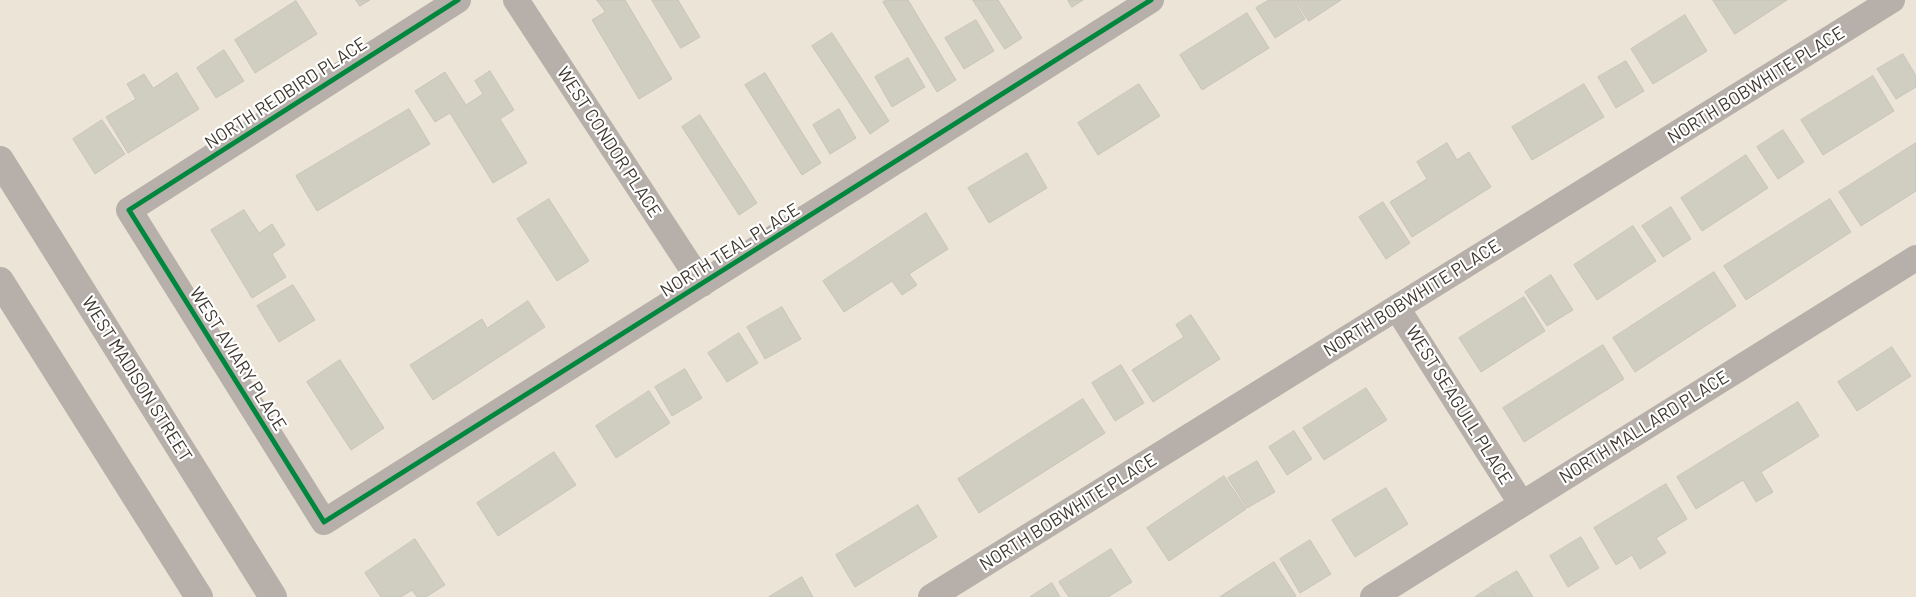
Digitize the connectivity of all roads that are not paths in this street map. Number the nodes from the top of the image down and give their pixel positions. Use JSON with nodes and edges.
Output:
{"nodes":[{"id":1,"x":458,"y":0,"type":"edge"},
{"id":2,"x":516,"y":0,"type":"edge"},
{"id":3,"x":1151,"y":0,"type":"edge"},
{"id":4,"x":1892,"y":0,"type":"edge"},
{"id":5,"x":0,"y":160,"type":"edge"},
{"id":6,"x":129,"y":210,"type":"joint"},
{"id":7,"x":1916,"y":258,"type":"edge"},
{"id":8,"x":0,"y":281,"type":"edge"},
{"id":9,"x":702,"y":284,"type":"junction"},
{"id":10,"x":1397,"y":308,"type":"junction"},
{"id":11,"x":1522,"y":503,"type":"junction"},
{"id":12,"x":324,"y":522,"type":"joint"},
{"id":13,"x":199,"y":597,"type":"edge"},
{"id":14,"x":273,"y":597,"type":"edge"},
{"id":15,"x":931,"y":597,"type":"edge"},
{"id":16,"x":1373,"y":597,"type":"edge"}],
"edges":[{"from":1,"to":6,"type":"street","name":"NORTH REDBIRD PLACE"},
{"from":2,"to":9,"type":"street","name":"WEST CONDOR PLACE"},
{"from":3,"to":9,"type":"street","name":"NORTH TEAL PLACE"},
{"from":4,"to":10,"type":"street","name":"NORTH BOBWHITE PLACE"},
{"from":5,"to":14,"type":"street","name":"WEST MADISON STREET"},
{"from":6,"to":12,"type":"street","name":"WEST AVIARY PLACE"},
{"from":7,"to":11,"type":"street","name":"NORTH MALLARD PLACE"},
{"from":8,"to":13,"type":"street"},
{"from":9,"to":12,"type":"street","name":"NORTH TEAL PLACE"},
{"from":10,"to":11,"type":"street","name":"WEST SEAGULL PLACE"},
{"from":10,"to":15,"type":"street","name":"NORTH BOBWHITE PLACE"},
{"from":11,"to":16,"type":"street","name":"NORTH MALLARD PLACE"}]}
